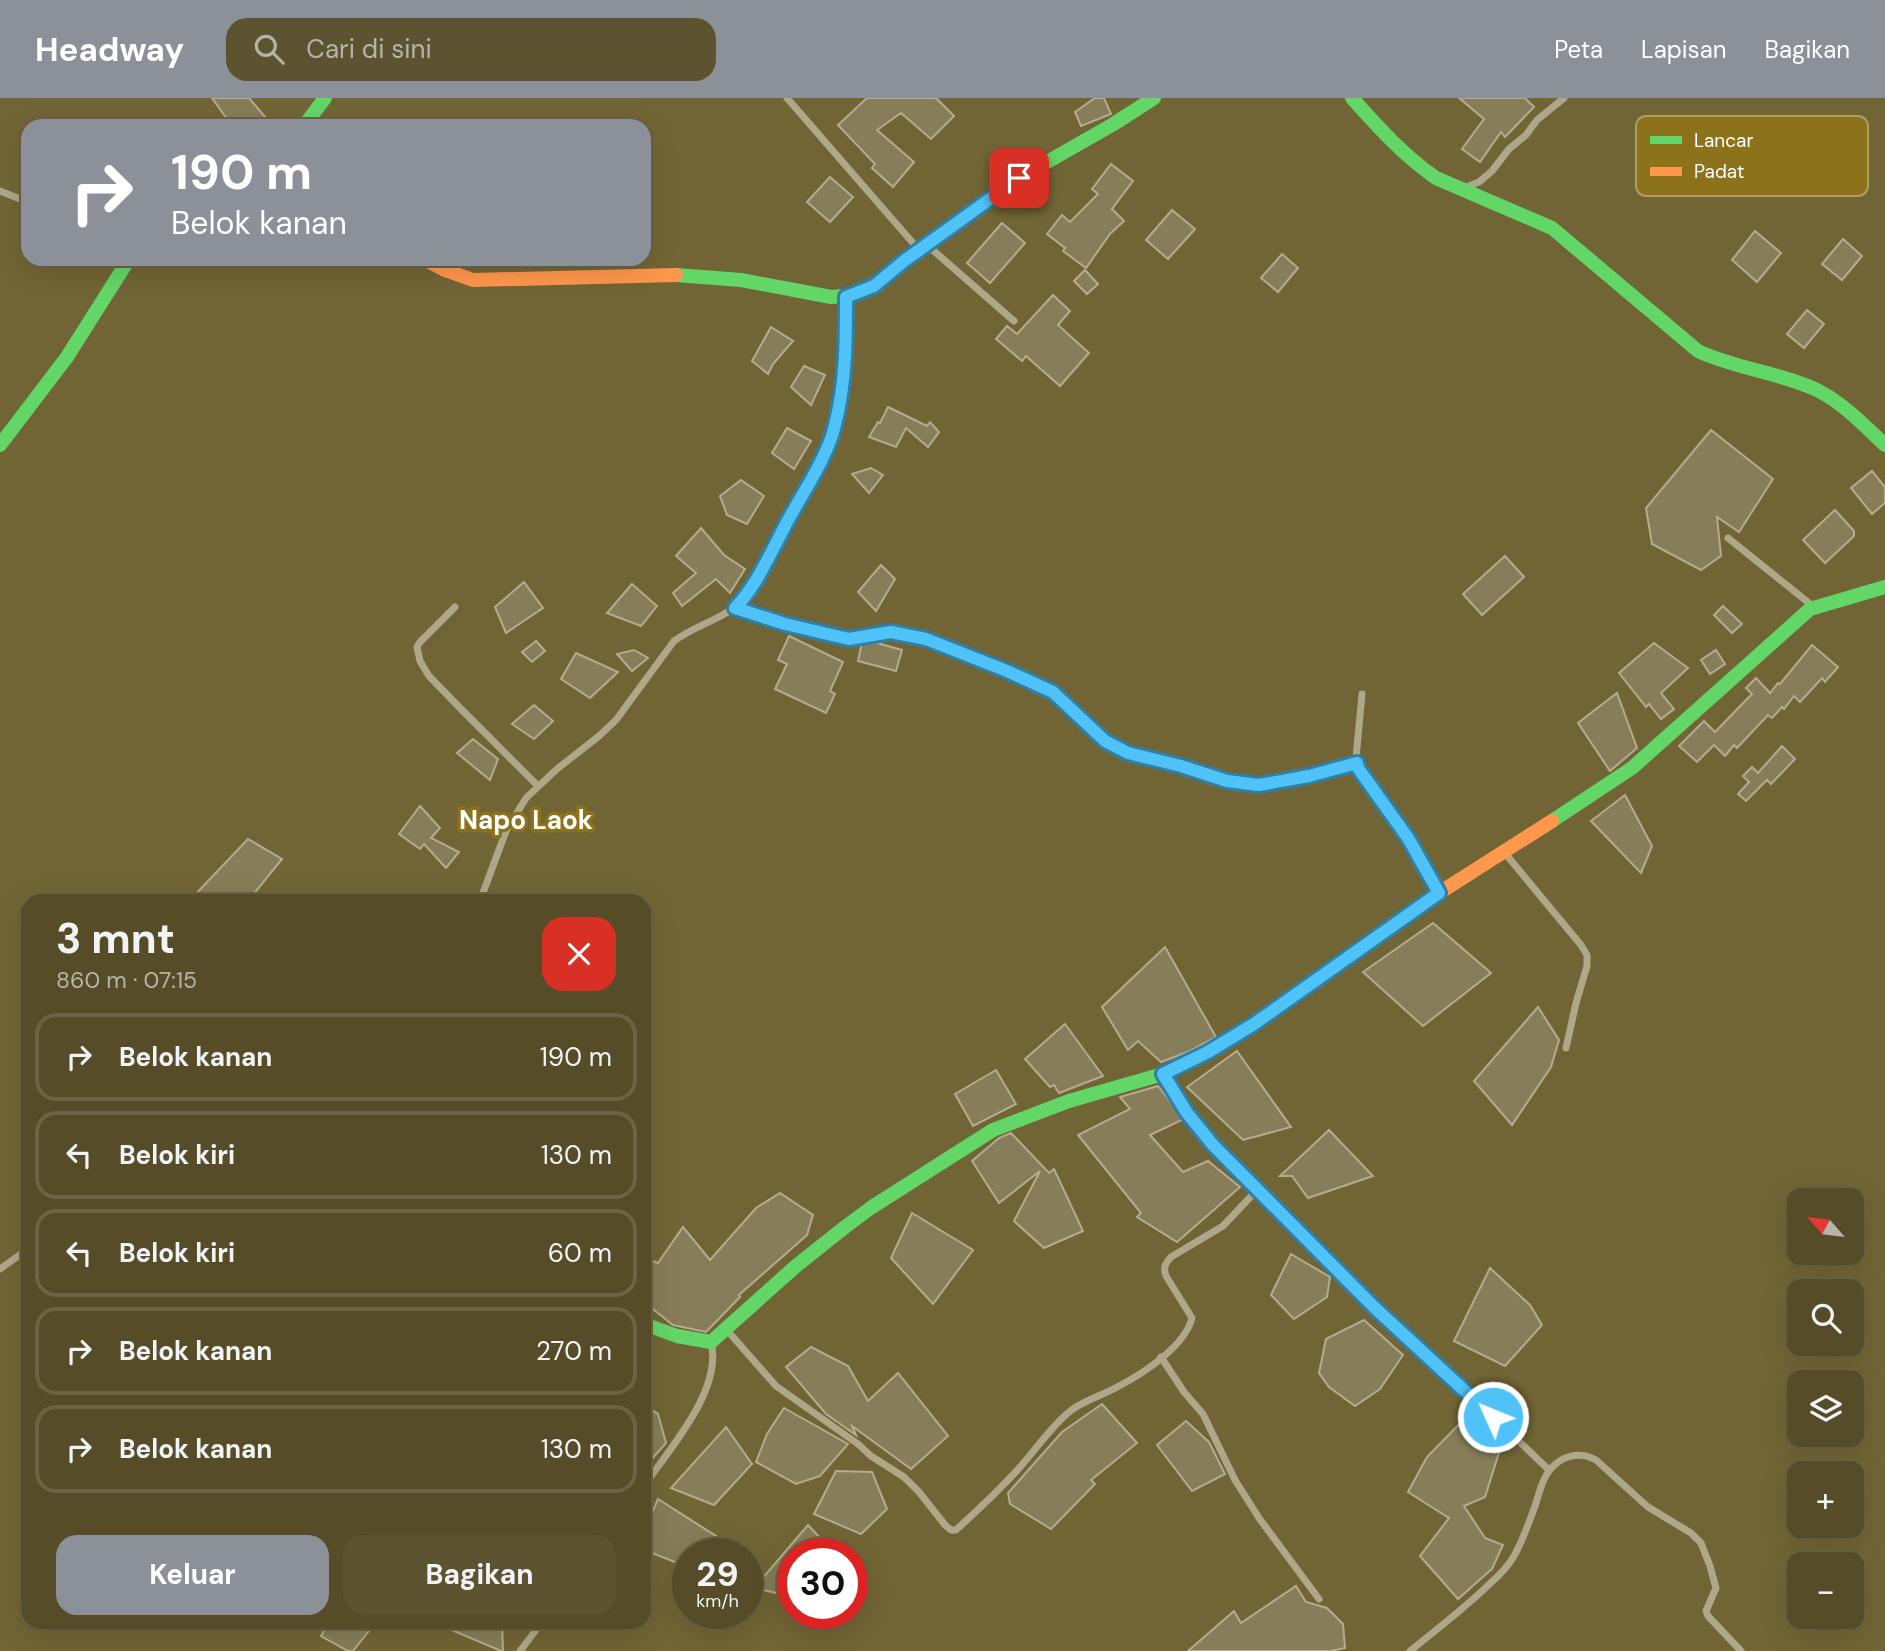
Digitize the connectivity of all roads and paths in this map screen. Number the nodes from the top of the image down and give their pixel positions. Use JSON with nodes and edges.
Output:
{"nodes":[{"id":1,"x":326,"y":98,"type":"edge"},
{"id":2,"x":787,"y":98,"type":"edge"},
{"id":3,"x":1154,"y":98,"type":"edge"},
{"id":4,"x":1352,"y":98,"type":"edge"},
{"id":5,"x":1564,"y":98,"type":"edge"},
{"id":6,"x":310,"y":119,"type":"edge"},
{"id":7,"x":1462,"y":189,"type":"junction"},
{"id":8,"x":0,"y":191,"type":"edge"},
{"id":9,"x":21,"y":199,"type":"edge"},
{"id":10,"x":923,"y":248,"type":"junction"},
{"id":11,"x":124,"y":266,"type":"edge"},
{"id":12,"x":438,"y":266,"type":"edge"},
{"id":13,"x":846,"y":297,"type":"junction"},
{"id":14,"x":1014,"y":321,"type":"dead end"},
{"id":15,"x":0,"y":445,"type":"edge"},
{"id":16,"x":1885,"y":446,"type":"edge"},
{"id":17,"x":1728,"y":538,"type":"dead end"},
{"id":18,"x":1885,"y":587,"type":"edge"},
{"id":19,"x":455,"y":607,"type":"dead end"},
{"id":20,"x":735,"y":608,"type":"junction"},
{"id":21,"x":1815,"y":608,"type":"junction"},
{"id":22,"x":1362,"y":694,"type":"dead end"},
{"id":23,"x":1357,"y":763,"type":"junction"},
{"id":24,"x":538,"y":786,"type":"junction"},
{"id":25,"x":1504,"y":852,"type":"junction"},
{"id":26,"x":1439,"y":893,"type":"junction"},
{"id":27,"x":483,"y":894,"type":"edge"},
{"id":28,"x":1566,"y":1048,"type":"dead end"},
{"id":29,"x":1163,"y":1074,"type":"junction"},
{"id":30,"x":1257,"y":1190,"type":"junction"},
{"id":31,"x":21,"y":1254,"type":"edge"},
{"id":32,"x":0,"y":1269,"type":"edge"},
{"id":33,"x":651,"y":1328,"type":"edge"},
{"id":34,"x":726,"y":1329,"type":"junction"},
{"id":35,"x":711,"y":1342,"type":"junction"},
{"id":36,"x":1161,"y":1357,"type":"junction"},
{"id":37,"x":1549,"y":1470,"type":"junction"},
{"id":38,"x":651,"y":1476,"type":"edge"},
{"id":39,"x":1319,"y":1599,"type":"dead end"},
{"id":40,"x":537,"y":1629,"type":"edge"},
{"id":41,"x":520,"y":1651,"type":"edge"},
{"id":42,"x":1410,"y":1651,"type":"edge"},
{"id":43,"x":1741,"y":1651,"type":"edge"}],
"edges":[{"from":1,"to":6,"type":"street"},
{"from":2,"to":10,"type":"street"},
{"from":3,"to":10,"type":"street"},
{"from":4,"to":7,"type":"street"},
{"from":5,"to":7,"type":"street"},
{"from":7,"to":16,"type":"street"},
{"from":8,"to":9,"type":"street"},
{"from":10,"to":13,"type":"street"},
{"from":10,"to":14,"type":"street"},
{"from":11,"to":15,"type":"street"},
{"from":12,"to":13,"type":"street"},
{"from":13,"to":20,"type":"street"},
{"from":17,"to":21,"type":"street"},
{"from":18,"to":21,"type":"street"},
{"from":19,"to":24,"type":"street"},
{"from":20,"to":23,"type":"lane"},
{"from":20,"to":24,"type":"street"},
{"from":21,"to":25,"type":"street"},
{"from":22,"to":23,"type":"street"},
{"from":23,"to":26,"type":"street"},
{"from":24,"to":27,"type":"street"},
{"from":25,"to":26,"type":"street"},
{"from":25,"to":28,"type":"street"},
{"from":26,"to":29,"type":"street"},
{"from":29,"to":30,"type":"street"},
{"from":29,"to":34,"type":"street"},
{"from":30,"to":36,"type":"street"},
{"from":30,"to":37,"type":"street"},
{"from":31,"to":32,"type":"street"},
{"from":33,"to":35,"type":"street"},
{"from":34,"to":35,"type":"street"},
{"from":34,"to":36,"type":"street"},
{"from":35,"to":38,"type":"street"},
{"from":36,"to":39,"type":"street"},
{"from":37,"to":42,"type":"street"},
{"from":37,"to":43,"type":"street"},
{"from":40,"to":41,"type":"street"}]}
